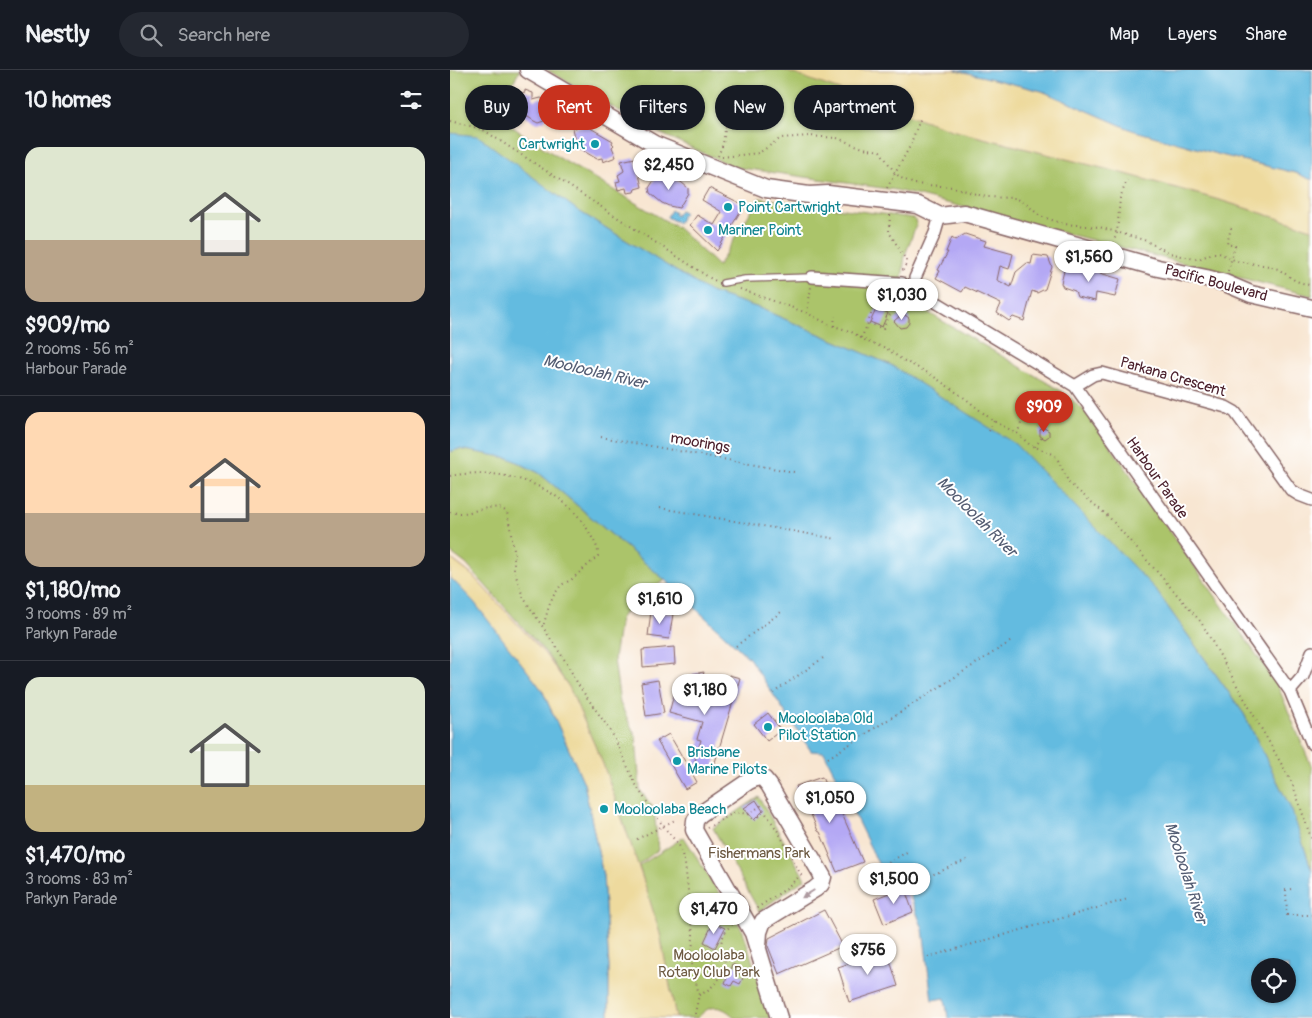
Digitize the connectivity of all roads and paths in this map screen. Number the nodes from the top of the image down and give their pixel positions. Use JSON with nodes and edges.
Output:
{"nodes":[{"id":1,"x":528,"y":70,"type":"edge"},
{"id":2,"x":921,"y":117,"type":"dead end"},
{"id":3,"x":450,"y":121,"type":"edge"},
{"id":4,"x":726,"y":130,"type":"edge"},
{"id":5,"x":895,"y":173,"type":"junction"},
{"id":6,"x":1126,"y":180,"type":"dead end"},
{"id":7,"x":940,"y":216,"type":"junction"},
{"id":8,"x":1231,"y":228,"type":"dead end"},
{"id":9,"x":1117,"y":233,"type":"junction"},
{"id":10,"x":1231,"y":259,"type":"junction"},
{"id":11,"x":812,"y":277,"type":"junction"},
{"id":12,"x":915,"y":278,"type":"junction"},
{"id":13,"x":723,"y":283,"type":"junction"},
{"id":14,"x":902,"y":283,"type":"junction"},
{"id":15,"x":1312,"y":286,"type":"edge"},
{"id":16,"x":916,"y":290,"type":"junction"},
{"id":17,"x":875,"y":294,"type":"dead end"},
{"id":18,"x":1312,"y":308,"type":"edge"},
{"id":19,"x":807,"y":313,"type":"junction"},
{"id":20,"x":835,"y":316,"type":"dead end"},
{"id":21,"x":834,"y":326,"type":"junction"},
{"id":22,"x":861,"y":338,"type":"junction"},
{"id":23,"x":1075,"y":386,"type":"junction"},
{"id":24,"x":994,"y":421,"type":"junction"},
{"id":25,"x":1022,"y":421,"type":"dead end"},
{"id":26,"x":989,"y":431,"type":"dead end"},
{"id":27,"x":1018,"y":434,"type":"junction"},
{"id":28,"x":601,"y":437,"type":"dead end"},
{"id":29,"x":1042,"y":437,"type":"dead end"},
{"id":30,"x":1035,"y":447,"type":"junction"},
{"id":31,"x":794,"y":472,"type":"dead end"},
{"id":32,"x":450,"y":476,"type":"edge"},
{"id":33,"x":1312,"y":500,"type":"edge"},
{"id":34,"x":660,"y":508,"type":"dead end"},
{"id":35,"x":450,"y":512,"type":"edge"},
{"id":36,"x":837,"y":538,"type":"dead end"},
{"id":37,"x":781,"y":612,"type":"dead end"},
{"id":38,"x":543,"y":627,"type":"junction"},
{"id":39,"x":1013,"y":640,"type":"dead end"},
{"id":40,"x":736,"y":646,"type":"dead end"},
{"id":41,"x":1312,"y":652,"type":"edge"},
{"id":42,"x":826,"y":656,"type":"dead end"},
{"id":43,"x":1290,"y":691,"type":"junction"},
{"id":44,"x":772,"y":693,"type":"dead end"},
{"id":45,"x":1312,"y":744,"type":"edge"},
{"id":46,"x":828,"y":758,"type":"dead end"},
{"id":47,"x":764,"y":811,"type":"junction"},
{"id":48,"x":748,"y":814,"type":"junction"},
{"id":49,"x":675,"y":820,"type":"dead end"},
{"id":50,"x":663,"y":826,"type":"junction"},
{"id":51,"x":696,"y":834,"type":"junction"},
{"id":52,"x":637,"y":839,"type":"dead end"},
{"id":53,"x":1312,"y":840,"type":"edge"},
{"id":54,"x":679,"y":845,"type":"junction"},
{"id":55,"x":910,"y":850,"type":"dead end"},
{"id":56,"x":969,"y":859,"type":"dead end"},
{"id":57,"x":880,"y":868,"type":"dead end"},
{"id":58,"x":906,"y":886,"type":"dead end"},
{"id":59,"x":1291,"y":889,"type":"dead end"},
{"id":60,"x":1128,"y":899,"type":"dead end"},
{"id":61,"x":1312,"y":915,"type":"edge"},
{"id":62,"x":744,"y":916,"type":"junction"},
{"id":63,"x":763,"y":921,"type":"junction"},
{"id":64,"x":758,"y":946,"type":"junction"},
{"id":65,"x":928,"y":957,"type":"dead end"},
{"id":66,"x":699,"y":995,"type":"junction"},
{"id":67,"x":694,"y":1018,"type":"edge"},
{"id":68,"x":779,"y":1018,"type":"edge"}],
"edges":[{"from":1,"to":7,"type":"street"},
{"from":2,"to":5,"type":"path"},
{"from":3,"to":13,"type":"path"},
{"from":4,"to":5,"type":"path"},
{"from":5,"to":9,"type":"path"},
{"from":6,"to":9,"type":"path"},
{"from":7,"to":12,"type":"street"},
{"from":7,"to":18,"type":"street","name":"Pacific Boulevard"},
{"from":8,"to":10,"type":"path"},
{"from":9,"to":10,"type":"path"},
{"from":10,"to":15,"type":"path"},
{"from":11,"to":13,"type":"lane"},
{"from":11,"to":14,"type":"street"},
{"from":11,"to":19,"type":"path"},
{"from":12,"to":14,"type":"street"},
{"from":12,"to":16,"type":"street"},
{"from":13,"to":19,"type":"path"},
{"from":14,"to":16,"type":"street"},
{"from":16,"to":23,"type":"street","name":"Harbour Parade"},
{"from":17,"to":22,"type":"path"},
{"from":19,"to":21,"type":"path"},
{"from":20,"to":21,"type":"path"},
{"from":21,"to":22,"type":"path"},
{"from":22,"to":24,"type":"path"},
{"from":23,"to":33,"type":"street","name":"Parkana Crescent"},
{"from":23,"to":43,"type":"street","name":"Harbour Parade"},
{"from":24,"to":26,"type":"path"},
{"from":24,"to":27,"type":"path"},
{"from":25,"to":27,"type":"path"},
{"from":27,"to":30,"type":"path"},
{"from":28,"to":31,"type":"path","name":"moorings"},
{"from":29,"to":30,"type":"path"},
{"from":30,"to":53,"type":"path"},
{"from":32,"to":38,"type":"path"},
{"from":34,"to":36,"type":"path"},
{"from":35,"to":38,"type":"path"},
{"from":37,"to":40,"type":"path"},
{"from":38,"to":50,"type":"path"},
{"from":39,"to":46,"type":"path"},
{"from":41,"to":43,"type":"street"},
{"from":42,"to":44,"type":"path"},
{"from":43,"to":45,"type":"street","name":"Harbour Parade"},
{"from":47,"to":48,"type":"path"},
{"from":47,"to":48,"type":"path"},
{"from":47,"to":62,"type":"path"},
{"from":48,"to":51,"type":"path"},
{"from":49,"to":50,"type":"path"},
{"from":50,"to":52,"type":"path"},
{"from":50,"to":54,"type":"path"},
{"from":51,"to":54,"type":"path"},
{"from":51,"to":62,"type":"street"},
{"from":51,"to":63,"type":"street","one_way":true},
{"from":54,"to":66,"type":"path"},
{"from":55,"to":57,"type":"path"},
{"from":56,"to":58,"type":"path"},
{"from":59,"to":61,"type":"path"},
{"from":60,"to":65,"type":"path"},
{"from":62,"to":63,"type":"street"},
{"from":62,"to":64,"type":"street"},
{"from":62,"to":66,"type":"path"},
{"from":63,"to":64,"type":"street"},
{"from":64,"to":68,"type":"street"},
{"from":66,"to":67,"type":"path"}]}
